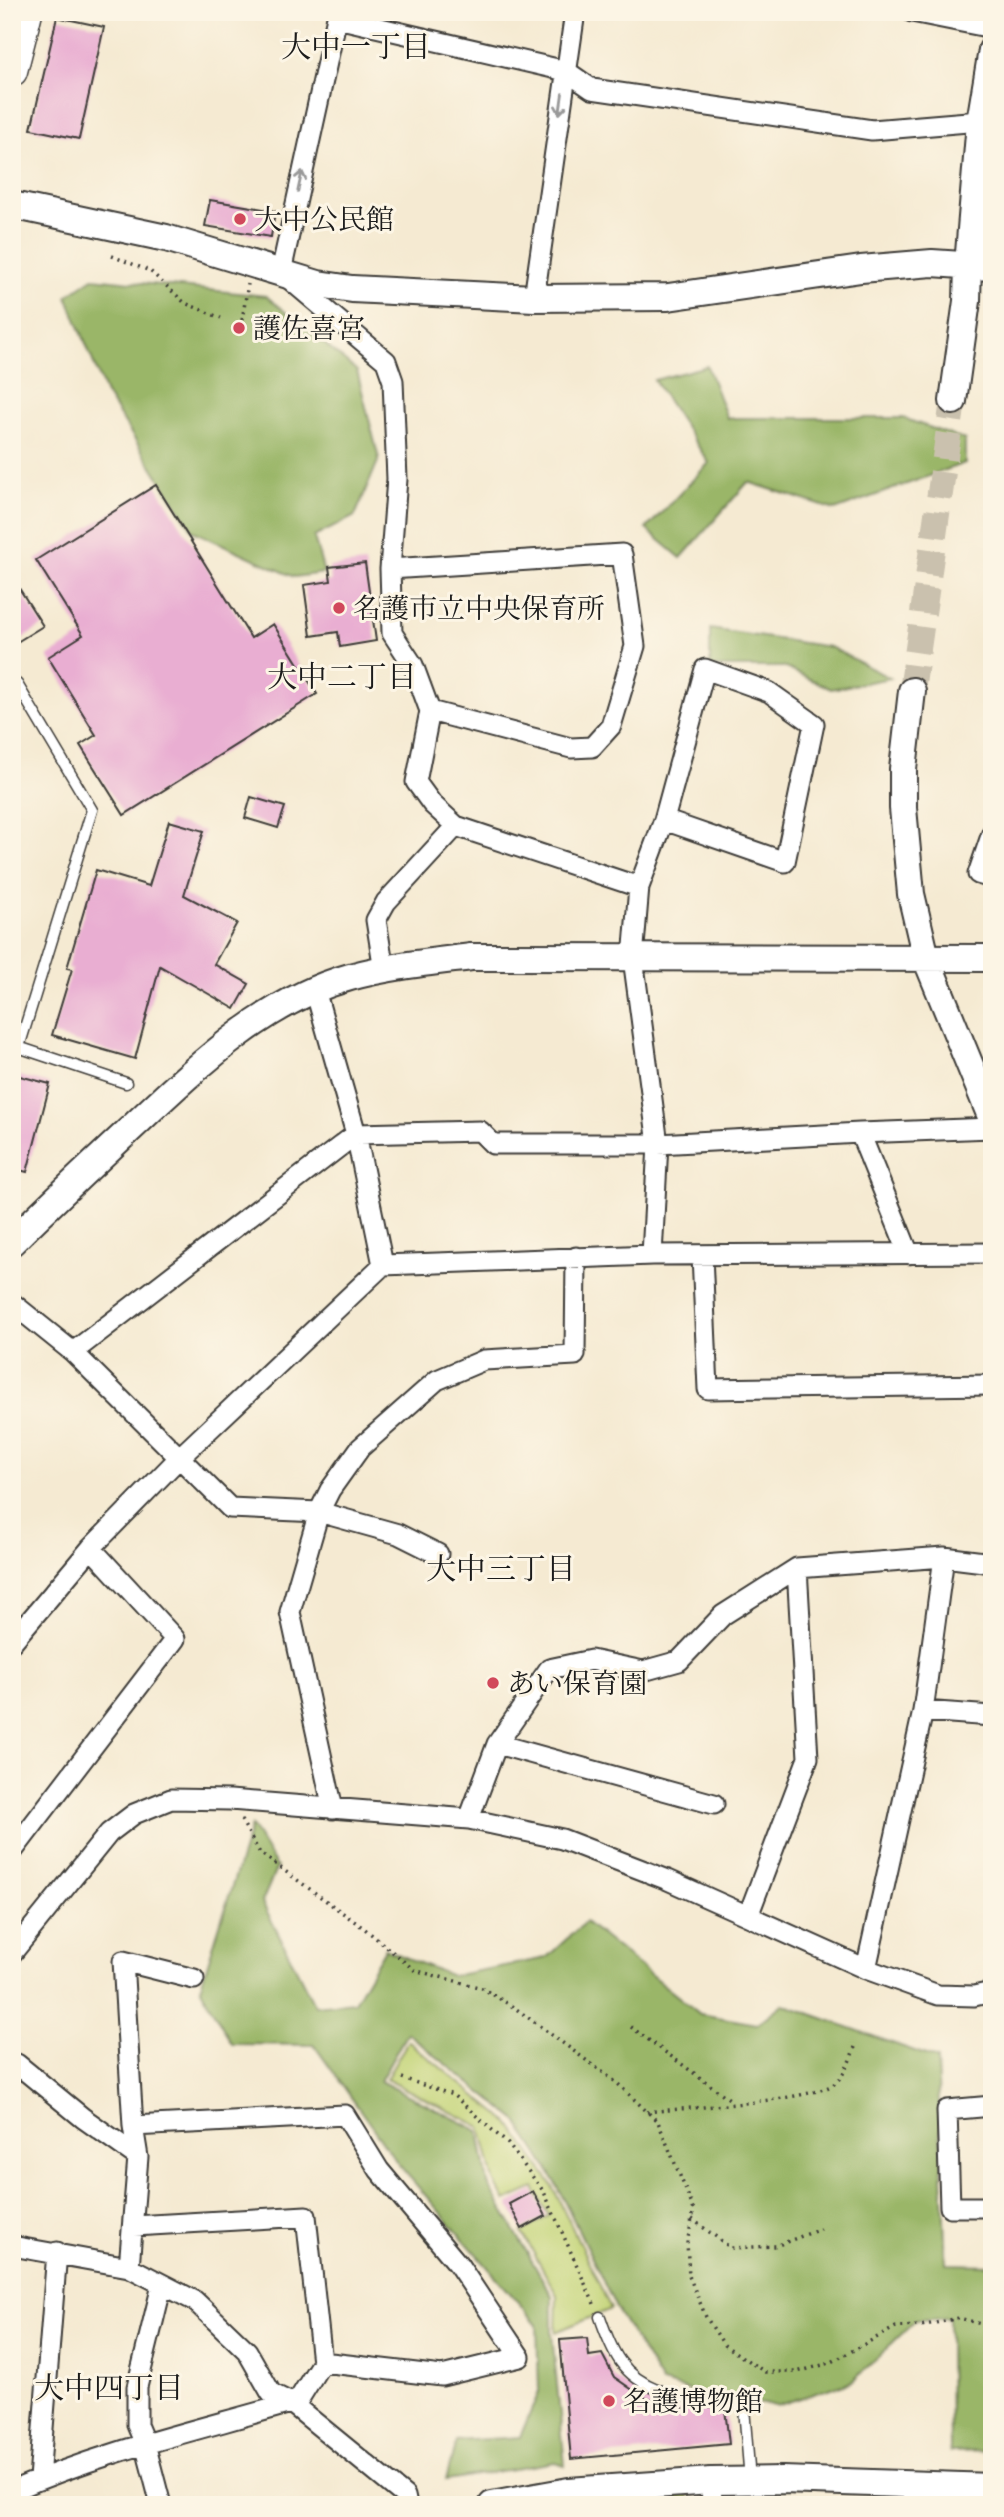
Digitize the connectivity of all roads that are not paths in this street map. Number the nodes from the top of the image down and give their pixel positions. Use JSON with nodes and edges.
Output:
{"nodes":[{"id":1,"x":27,"y":12,"type":"edge"},
{"id":2,"x":575,"y":12,"type":"edge"},
{"id":3,"x":912,"y":12,"type":"edge"},
{"id":4,"x":337,"y":15,"type":"edge"},
{"id":5,"x":992,"y":28,"type":"edge"},
{"id":6,"x":992,"y":50,"type":"edge"},
{"id":7,"x":12,"y":71,"type":"edge"},
{"id":8,"x":566,"y":71,"type":"junction"},
{"id":9,"x":986,"y":121,"type":"edge"},
{"id":10,"x":12,"y":205,"type":"edge"},
{"id":11,"x":980,"y":266,"type":"edge"},
{"id":12,"x":281,"y":272,"type":"junction"},
{"id":13,"x":534,"y":298,"type":"junction"},
{"id":14,"x":953,"y":401,"type":"tunnel mouth"},
{"id":15,"x":390,"y":569,"type":"junction"},
{"id":16,"x":17,"y":684,"type":"dead end"},
{"id":17,"x":912,"y":691,"type":"tunnel mouth"},
{"id":18,"x":430,"y":712,"type":"junction"},
{"id":19,"x":664,"y":820,"type":"junction"},
{"id":20,"x":456,"y":826,"type":"junction"},
{"id":21,"x":992,"y":833,"type":"edge"},
{"id":22,"x":992,"y":878,"type":"edge"},
{"id":23,"x":639,"y":887,"type":"junction"},
{"id":24,"x":633,"y":958,"type":"junction"},
{"id":25,"x":926,"y":958,"type":"junction"},
{"id":26,"x":992,"y":958,"type":"edge"},
{"id":27,"x":384,"y":970,"type":"junction"},
{"id":28,"x":315,"y":990,"type":"junction"},
{"id":29,"x":16,"y":1046,"type":"edge"},
{"id":30,"x":126,"y":1083,"type":"dead end"},
{"id":31,"x":992,"y":1119,"type":"edge"},
{"id":32,"x":992,"y":1128,"type":"edge"},
{"id":33,"x":860,"y":1133,"type":"junction"},
{"id":34,"x":356,"y":1134,"type":"junction"},
{"id":35,"x":658,"y":1144,"type":"junction"},
{"id":36,"x":12,"y":1242,"type":"edge"},
{"id":37,"x":992,"y":1253,"type":"edge"},
{"id":38,"x":909,"y":1254,"type":"junction"},
{"id":39,"x":652,"y":1255,"type":"junction"},
{"id":40,"x":702,"y":1255,"type":"junction"},
{"id":41,"x":576,"y":1257,"type":"junction"},
{"id":42,"x":383,"y":1265,"type":"junction"},
{"id":43,"x":12,"y":1303,"type":"edge"},
{"id":44,"x":73,"y":1352,"type":"junction"},
{"id":45,"x":992,"y":1385,"type":"edge"},
{"id":46,"x":180,"y":1457,"type":"junction"},
{"id":47,"x":319,"y":1512,"type":"junction"},
{"id":48,"x":91,"y":1548,"type":"junction"},
{"id":49,"x":438,"y":1554,"type":"dead end"},
{"id":50,"x":944,"y":1557,"type":"junction"},
{"id":51,"x":992,"y":1563,"type":"edge"},
{"id":52,"x":797,"y":1568,"type":"junction"},
{"id":53,"x":12,"y":1642,"type":"edge"},
{"id":54,"x":923,"y":1711,"type":"junction"},
{"id":55,"x":992,"y":1716,"type":"edge"},
{"id":56,"x":496,"y":1744,"type":"junction"},
{"id":57,"x":714,"y":1804,"type":"dead end"},
{"id":58,"x":332,"y":1809,"type":"junction"},
{"id":59,"x":469,"y":1819,"type":"junction"},
{"id":60,"x":12,"y":1852,"type":"edge"},
{"id":61,"x":748,"y":1916,"type":"junction"},
{"id":62,"x":12,"y":1953,"type":"edge"},
{"id":63,"x":866,"y":1969,"type":"junction"},
{"id":64,"x":194,"y":1979,"type":"dead end"},
{"id":65,"x":992,"y":1992,"type":"edge"},
{"id":66,"x":14,"y":2066,"type":"edge"},
{"id":67,"x":992,"y":2106,"type":"edge"},
{"id":68,"x":133,"y":2126,"type":"junction"},
{"id":69,"x":138,"y":2157,"type":"junction"},
{"id":70,"x":992,"y":2207,"type":"edge"},
{"id":71,"x":134,"y":2226,"type":"junction"},
{"id":72,"x":12,"y":2246,"type":"edge"},
{"id":73,"x":57,"y":2252,"type":"junction"},
{"id":74,"x":129,"y":2267,"type":"junction"},
{"id":75,"x":162,"y":2285,"type":"junction"},
{"id":76,"x":600,"y":2317,"type":"road end"},
{"id":77,"x":322,"y":2362,"type":"junction"},
{"id":78,"x":291,"y":2403,"type":"junction"},
{"id":79,"x":145,"y":2444,"type":"junction"},
{"id":80,"x":39,"y":2479,"type":"junction"},
{"id":81,"x":750,"y":2480,"type":"junction"},
{"id":82,"x":992,"y":2487,"type":"edge"},
{"id":83,"x":12,"y":2491,"type":"edge"},
{"id":84,"x":711,"y":2493,"type":"edge"},
{"id":85,"x":161,"y":2505,"type":"edge"},
{"id":86,"x":407,"y":2505,"type":"edge"},
{"id":87,"x":492,"y":2505,"type":"edge"}],
"edges":[{"from":1,"to":7,"type":"main road"},
{"from":2,"to":8,"type":"street"},
{"from":3,"to":5,"type":"street"},
{"from":4,"to":8,"type":"street"},
{"from":12,"to":4,"type":"street","one_way":true},
{"from":6,"to":9,"type":"street"},
{"from":8,"to":9,"type":"street"},
{"from":8,"to":13,"type":"street","one_way":true},
{"from":9,"to":11,"type":"street"},
{"from":10,"to":12,"type":"street"},
{"from":11,"to":13,"type":"street"},
{"from":11,"to":14,"type":"street"},
{"from":12,"to":13,"type":"street"},
{"from":12,"to":15,"type":"street"},
{"from":15,"to":18,"type":"street"},
{"from":15,"to":18,"type":"street"},
{"from":16,"to":29,"type":"lane"},
{"from":17,"to":25,"type":"street"},
{"from":18,"to":20,"type":"street"},
{"from":19,"to":19,"type":"street"},
{"from":19,"to":23,"type":"street"},
{"from":20,"to":23,"type":"street"},
{"from":20,"to":27,"type":"street"},
{"from":21,"to":22,"type":"street"},
{"from":23,"to":24,"type":"street"},
{"from":24,"to":25,"type":"street"},
{"from":24,"to":27,"type":"street"},
{"from":24,"to":35,"type":"street"},
{"from":25,"to":26,"type":"street"},
{"from":25,"to":31,"type":"street"},
{"from":27,"to":28,"type":"street"},
{"from":28,"to":34,"type":"street"},
{"from":28,"to":36,"type":"street"},
{"from":29,"to":30,"type":"lane"},
{"from":32,"to":33,"type":"street"},
{"from":33,"to":35,"type":"street"},
{"from":33,"to":38,"type":"street"},
{"from":34,"to":35,"type":"street"},
{"from":34,"to":42,"type":"street"},
{"from":34,"to":44,"type":"street"},
{"from":35,"to":39,"type":"street"},
{"from":37,"to":38,"type":"street"},
{"from":38,"to":40,"type":"street"},
{"from":39,"to":40,"type":"street"},
{"from":39,"to":41,"type":"street"},
{"from":40,"to":45,"type":"street"},
{"from":41,"to":42,"type":"street"},
{"from":41,"to":47,"type":"street"},
{"from":42,"to":46,"type":"street"},
{"from":43,"to":44,"type":"street"},
{"from":44,"to":46,"type":"street"},
{"from":46,"to":47,"type":"street"},
{"from":46,"to":48,"type":"street"},
{"from":47,"to":49,"type":"street"},
{"from":47,"to":58,"type":"street"},
{"from":48,"to":53,"type":"street"},
{"from":48,"to":60,"type":"street"},
{"from":50,"to":51,"type":"street"},
{"from":50,"to":52,"type":"street"},
{"from":50,"to":54,"type":"street"},
{"from":52,"to":56,"type":"street"},
{"from":52,"to":61,"type":"street"},
{"from":54,"to":55,"type":"street"},
{"from":54,"to":63,"type":"street"},
{"from":56,"to":57,"type":"street"},
{"from":56,"to":59,"type":"street"},
{"from":58,"to":59,"type":"street"},
{"from":58,"to":62,"type":"street"},
{"from":59,"to":61,"type":"street"},
{"from":61,"to":63,"type":"street"},
{"from":63,"to":65,"type":"street"},
{"from":64,"to":68,"type":"street"},
{"from":66,"to":69,"type":"street"},
{"from":67,"to":70,"type":"street"},
{"from":68,"to":69,"type":"street"},
{"from":68,"to":77,"type":"street"},
{"from":69,"to":71,"type":"street"},
{"from":71,"to":74,"type":"street"},
{"from":71,"to":77,"type":"street"},
{"from":72,"to":73,"type":"street"},
{"from":73,"to":74,"type":"street"},
{"from":73,"to":80,"type":"street"},
{"from":74,"to":75,"type":"street"},
{"from":75,"to":78,"type":"street"},
{"from":75,"to":79,"type":"street"},
{"from":76,"to":81,"type":"lane"},
{"from":77,"to":78,"type":"street"},
{"from":78,"to":79,"type":"street"},
{"from":78,"to":86,"type":"street"},
{"from":79,"to":80,"type":"street"},
{"from":79,"to":85,"type":"street"},
{"from":80,"to":83,"type":"street"},
{"from":81,"to":82,"type":"street"},
{"from":81,"to":84,"type":"street"},
{"from":84,"to":87,"type":"street"}]}
